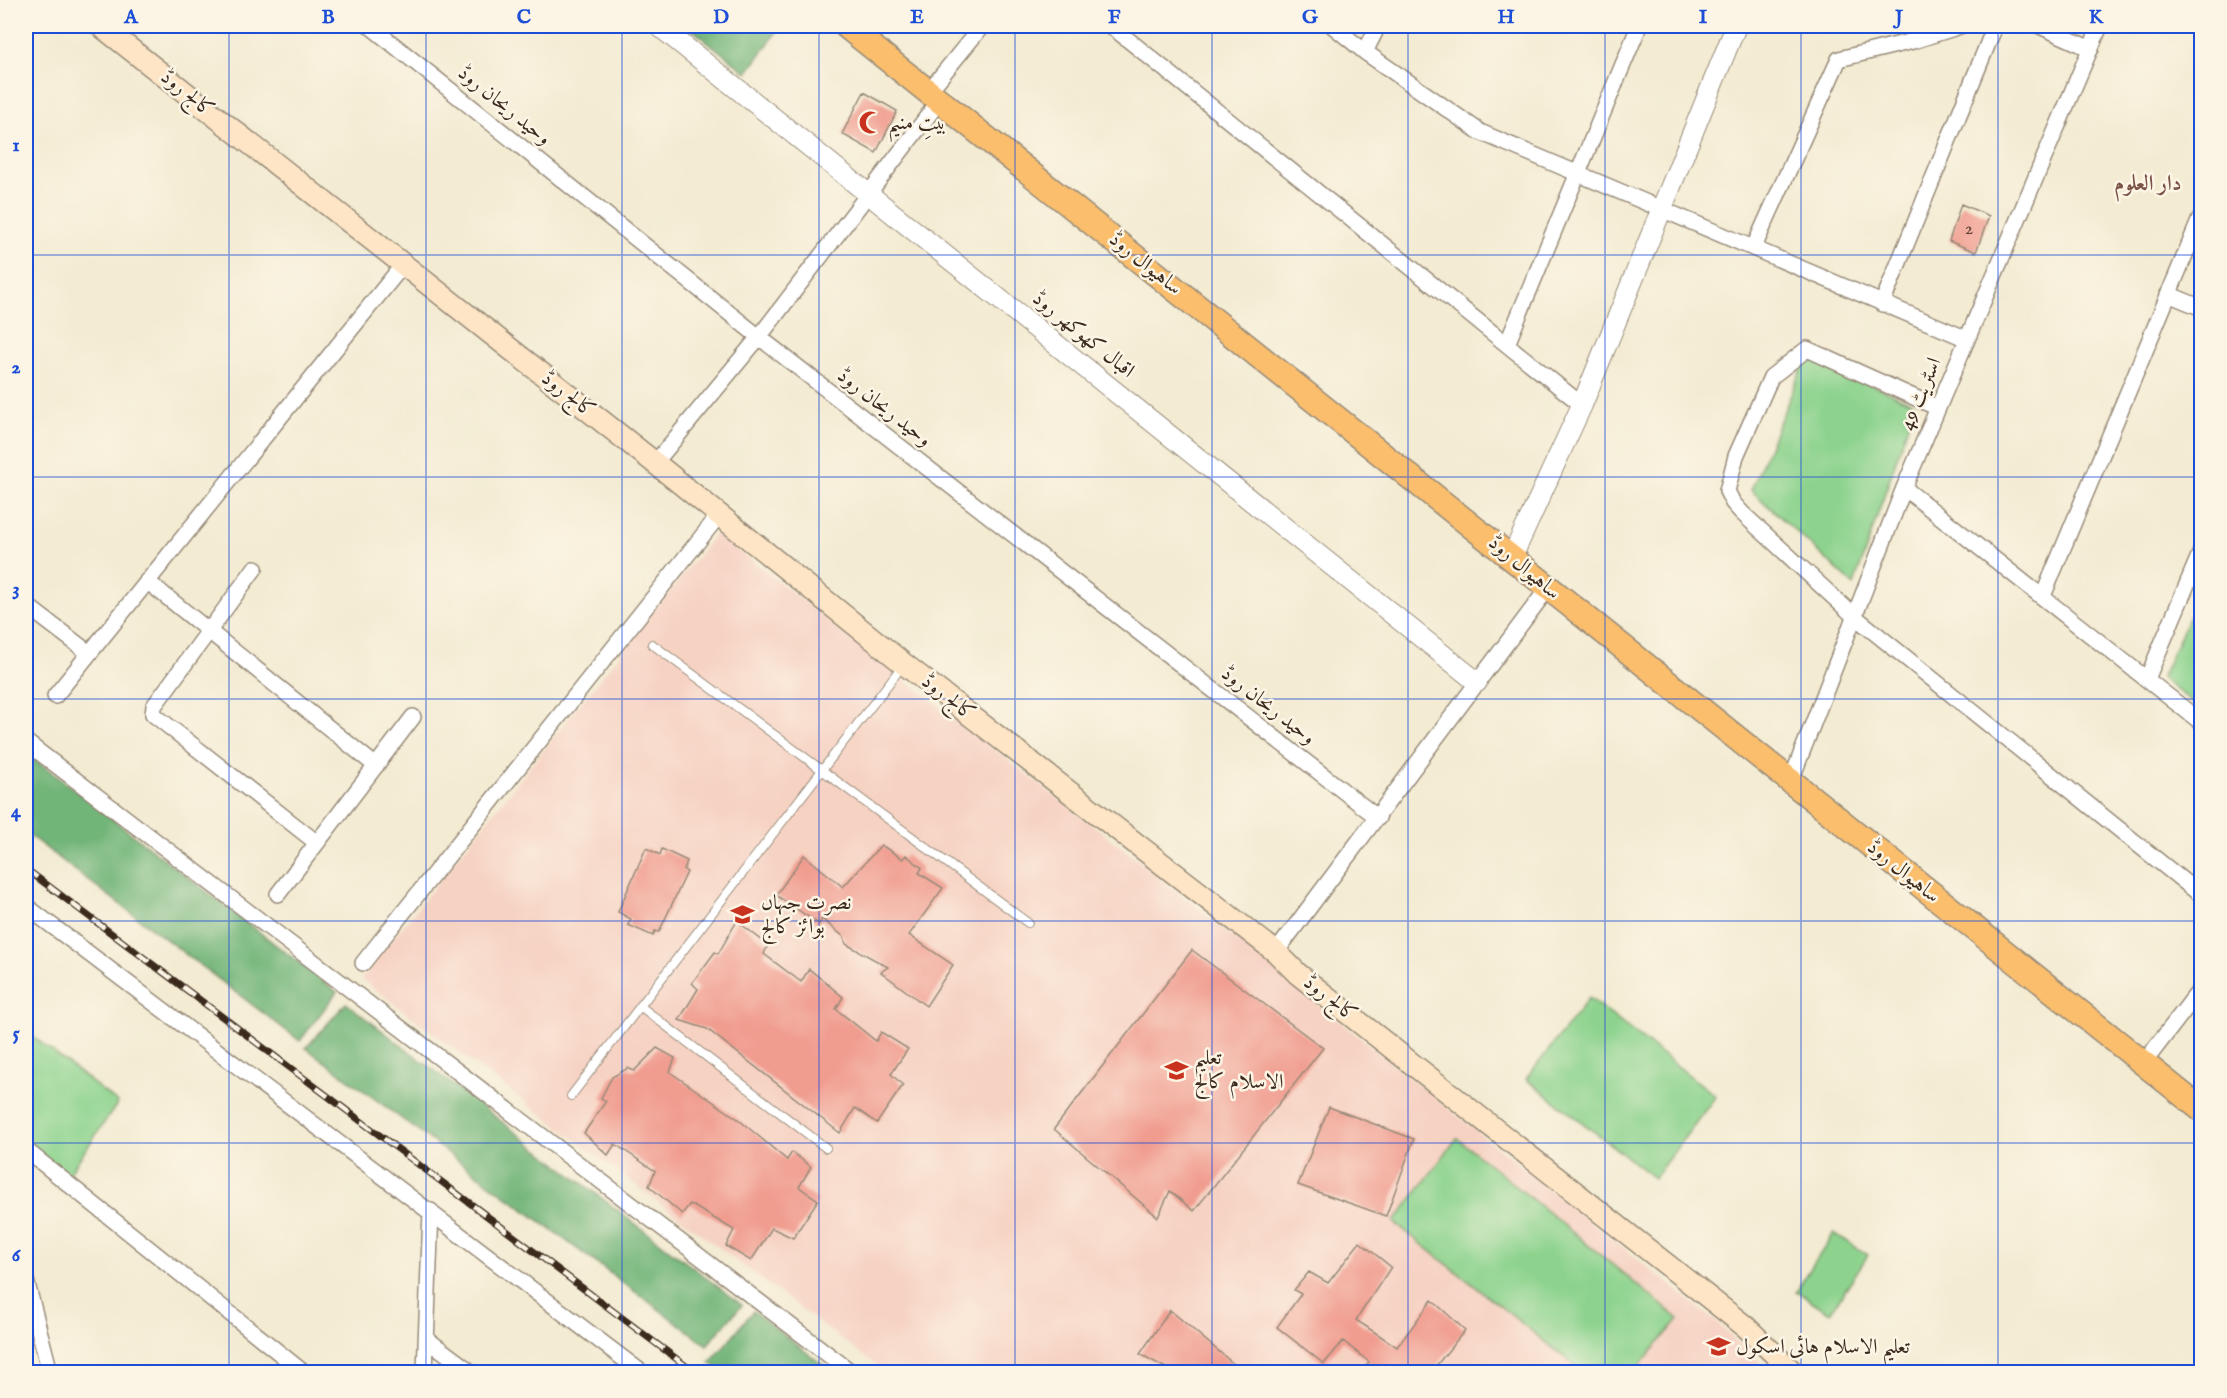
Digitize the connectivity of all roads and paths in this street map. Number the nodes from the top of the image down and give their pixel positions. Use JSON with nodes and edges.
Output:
{"nodes":[{"id":1,"x":101,"y":26,"type":"edge"},
{"id":2,"x":370,"y":26,"type":"edge"},
{"id":3,"x":659,"y":26,"type":"edge"},
{"id":4,"x":846,"y":26,"type":"edge"},
{"id":5,"x":982,"y":26,"type":"edge"},
{"id":6,"x":1111,"y":26,"type":"edge"},
{"id":7,"x":1334,"y":26,"type":"edge"},
{"id":8,"x":1378,"y":26,"type":"edge"},
{"id":9,"x":1639,"y":26,"type":"edge"},
{"id":10,"x":1736,"y":26,"type":"edge"},
{"id":11,"x":1960,"y":26,"type":"edge"},
{"id":12,"x":1995,"y":26,"type":"edge"},
{"id":13,"x":2040,"y":26,"type":"edge"},
{"id":14,"x":2100,"y":26,"type":"edge"},
{"id":15,"x":2091,"y":50,"type":"junction"},
{"id":16,"x":1365,"y":52,"type":"junction"},
{"id":17,"x":934,"y":96,"type":"junction"},
{"id":18,"x":1577,"y":174,"type":"junction"},
{"id":19,"x":868,"y":194,"type":"junction"},
{"id":20,"x":1661,"y":208,"type":"junction"},
{"id":21,"x":2202,"y":214,"type":"edge"},
{"id":22,"x":1754,"y":247,"type":"junction"},
{"id":23,"x":402,"y":266,"type":"junction"},
{"id":24,"x":2168,"y":294,"type":"junction"},
{"id":25,"x":1882,"y":304,"type":"junction"},
{"id":26,"x":2202,"y":308,"type":"edge"},
{"id":27,"x":759,"y":337,"type":"junction"},
{"id":28,"x":1967,"y":339,"type":"junction"},
{"id":29,"x":1507,"y":344,"type":"junction"},
{"id":30,"x":1582,"y":405,"type":"junction"},
{"id":31,"x":1938,"y":408,"type":"junction"},
{"id":32,"x":655,"y":463,"type":"junction"},
{"id":33,"x":1904,"y":488,"type":"junction"},
{"id":34,"x":719,"y":515,"type":"junction"},
{"id":35,"x":2202,"y":549,"type":"edge"},
{"id":36,"x":1512,"y":557,"type":"junction"},
{"id":37,"x":255,"y":568,"type":"dead end"},
{"id":38,"x":147,"y":581,"type":"junction"},
{"id":39,"x":1548,"y":588,"type":"junction"},
{"id":40,"x":2043,"y":596,"type":"junction"},
{"id":41,"x":26,"y":605,"type":"edge"},
{"id":42,"x":1854,"y":616,"type":"junction"},
{"id":43,"x":209,"y":631,"type":"junction"},
{"id":44,"x":652,"y":644,"type":"dead end"},
{"id":45,"x":89,"y":653,"type":"junction"},
{"id":46,"x":904,"y":664,"type":"junction"},
{"id":47,"x":2147,"y":679,"type":"junction"},
{"id":48,"x":1477,"y":682,"type":"junction"},
{"id":49,"x":55,"y":696,"type":"dead end"},
{"id":50,"x":413,"y":717,"type":"dead end"},
{"id":51,"x":2202,"y":723,"type":"edge"},
{"id":52,"x":26,"y":742,"type":"edge"},
{"id":53,"x":376,"y":766,"type":"junction"},
{"id":54,"x":822,"y":770,"type":"junction"},
{"id":55,"x":1790,"y":783,"type":"junction"},
{"id":56,"x":1378,"y":818,"type":"junction"},
{"id":57,"x":317,"y":843,"type":"junction"},
{"id":58,"x":278,"y":894,"type":"dead end"},
{"id":59,"x":2202,"y":896,"type":"edge"},
{"id":60,"x":26,"y":906,"type":"edge"},
{"id":61,"x":1028,"y":922,"type":"dead end"},
{"id":62,"x":1276,"y":952,"type":"junction"},
{"id":63,"x":363,"y":963,"type":"dead end"},
{"id":64,"x":2202,"y":987,"type":"edge"},
{"id":65,"x":640,"y":1006,"type":"junction"},
{"id":66,"x":2143,"y":1064,"type":"junction"},
{"id":67,"x":571,"y":1096,"type":"dead end"},
{"id":68,"x":2202,"y":1110,"type":"edge"},
{"id":69,"x":826,"y":1148,"type":"dead end"},
{"id":70,"x":26,"y":1150,"type":"edge"},
{"id":71,"x":431,"y":1211,"type":"junction"},
{"id":72,"x":26,"y":1280,"type":"edge"},
{"id":73,"x":428,"y":1340,"type":"junction"},
{"id":74,"x":50,"y":1372,"type":"edge"},
{"id":75,"x":303,"y":1372,"type":"edge"},
{"id":76,"x":425,"y":1372,"type":"edge"},
{"id":77,"x":471,"y":1372,"type":"edge"},
{"id":78,"x":641,"y":1372,"type":"edge"},
{"id":79,"x":851,"y":1372,"type":"edge"},
{"id":80,"x":1793,"y":1372,"type":"edge"}],
"edges":[{"from":1,"to":23,"type":"main road","name":"کالج روڈ"},
{"from":2,"to":27,"type":"street","name":"وحید ریحان روڈ"},
{"from":3,"to":19,"type":"street","name":"اقبال کھوکھر روڈ"},
{"from":4,"to":17,"type":"main road","name":"ساہیوال روڈ"},
{"from":5,"to":17,"type":"street"},
{"from":6,"to":29,"type":"street"},
{"from":7,"to":16,"type":"street"},
{"from":8,"to":16,"type":"street"},
{"from":9,"to":18,"type":"street"},
{"from":10,"to":20,"type":"street"},
{"from":11,"to":22,"type":"street"},
{"from":12,"to":25,"type":"street"},
{"from":13,"to":15,"type":"street"},
{"from":14,"to":15,"type":"street","name":"اسٹریٹ 49"},
{"from":15,"to":28,"type":"street","name":"اسٹریٹ 49"},
{"from":16,"to":18,"type":"street"},
{"from":17,"to":19,"type":"street"},
{"from":17,"to":36,"type":"main road","name":"ساہیوال روڈ"},
{"from":18,"to":20,"type":"street"},
{"from":18,"to":29,"type":"street"},
{"from":19,"to":27,"type":"street"},
{"from":19,"to":48,"type":"street","name":"اقبال کھوکھر روڈ"},
{"from":20,"to":22,"type":"street"},
{"from":20,"to":30,"type":"street"},
{"from":21,"to":24,"type":"street"},
{"from":22,"to":25,"type":"street"},
{"from":23,"to":32,"type":"main road","name":"کالج روڈ"},
{"from":23,"to":38,"type":"street"},
{"from":24,"to":26,"type":"street"},
{"from":24,"to":40,"type":"street"},
{"from":25,"to":28,"type":"street"},
{"from":27,"to":32,"type":"street"},
{"from":27,"to":56,"type":"street","name":"وحید ریحان روڈ"},
{"from":28,"to":31,"type":"street","name":"اسٹریٹ 49"},
{"from":29,"to":30,"type":"street"},
{"from":30,"to":36,"type":"street"},
{"from":31,"to":33,"type":"street","name":"اسٹریٹ 49"},
{"from":31,"to":42,"type":"street"},
{"from":32,"to":34,"type":"main road","name":"کالج روڈ"},
{"from":33,"to":40,"type":"street"},
{"from":33,"to":42,"type":"street","name":"اسٹریٹ 49"},
{"from":34,"to":46,"type":"main road","name":"کالج روڈ"},
{"from":34,"to":63,"type":"street"},
{"from":35,"to":47,"type":"street"},
{"from":36,"to":39,"type":"main road","name":"ساہیوال روڈ"},
{"from":37,"to":43,"type":"street"},
{"from":38,"to":43,"type":"street"},
{"from":38,"to":45,"type":"street"},
{"from":39,"to":48,"type":"street"},
{"from":39,"to":55,"type":"main road","name":"ساہیوال روڈ"},
{"from":40,"to":47,"type":"street"},
{"from":41,"to":45,"type":"street"},
{"from":42,"to":55,"type":"street","name":"اسٹریٹ 49"},
{"from":42,"to":59,"type":"street"},
{"from":43,"to":53,"type":"street"},
{"from":43,"to":57,"type":"street"},
{"from":44,"to":54,"type":"lane"},
{"from":45,"to":49,"type":"street"},
{"from":46,"to":54,"type":"lane"},
{"from":46,"to":62,"type":"main road","name":"کالج روڈ"},
{"from":47,"to":51,"type":"street"},
{"from":48,"to":56,"type":"street"},
{"from":50,"to":53,"type":"street"},
{"from":52,"to":79,"type":"street"},
{"from":53,"to":57,"type":"street"},
{"from":54,"to":61,"type":"lane"},
{"from":54,"to":65,"type":"lane"},
{"from":55,"to":66,"type":"main road","name":"ساہیوال روڈ"},
{"from":56,"to":62,"type":"street"},
{"from":57,"to":58,"type":"street"},
{"from":60,"to":71,"type":"street"},
{"from":62,"to":80,"type":"main road","name":"کالج روڈ"},
{"from":64,"to":66,"type":"street"},
{"from":65,"to":67,"type":"lane"},
{"from":65,"to":69,"type":"lane"},
{"from":66,"to":68,"type":"main road","name":"ساہیوال روڈ"},
{"from":70,"to":75,"type":"street"},
{"from":71,"to":73,"type":"street"},
{"from":71,"to":78,"type":"street"},
{"from":72,"to":74,"type":"street"},
{"from":73,"to":76,"type":"street"},
{"from":73,"to":77,"type":"street"}]}
